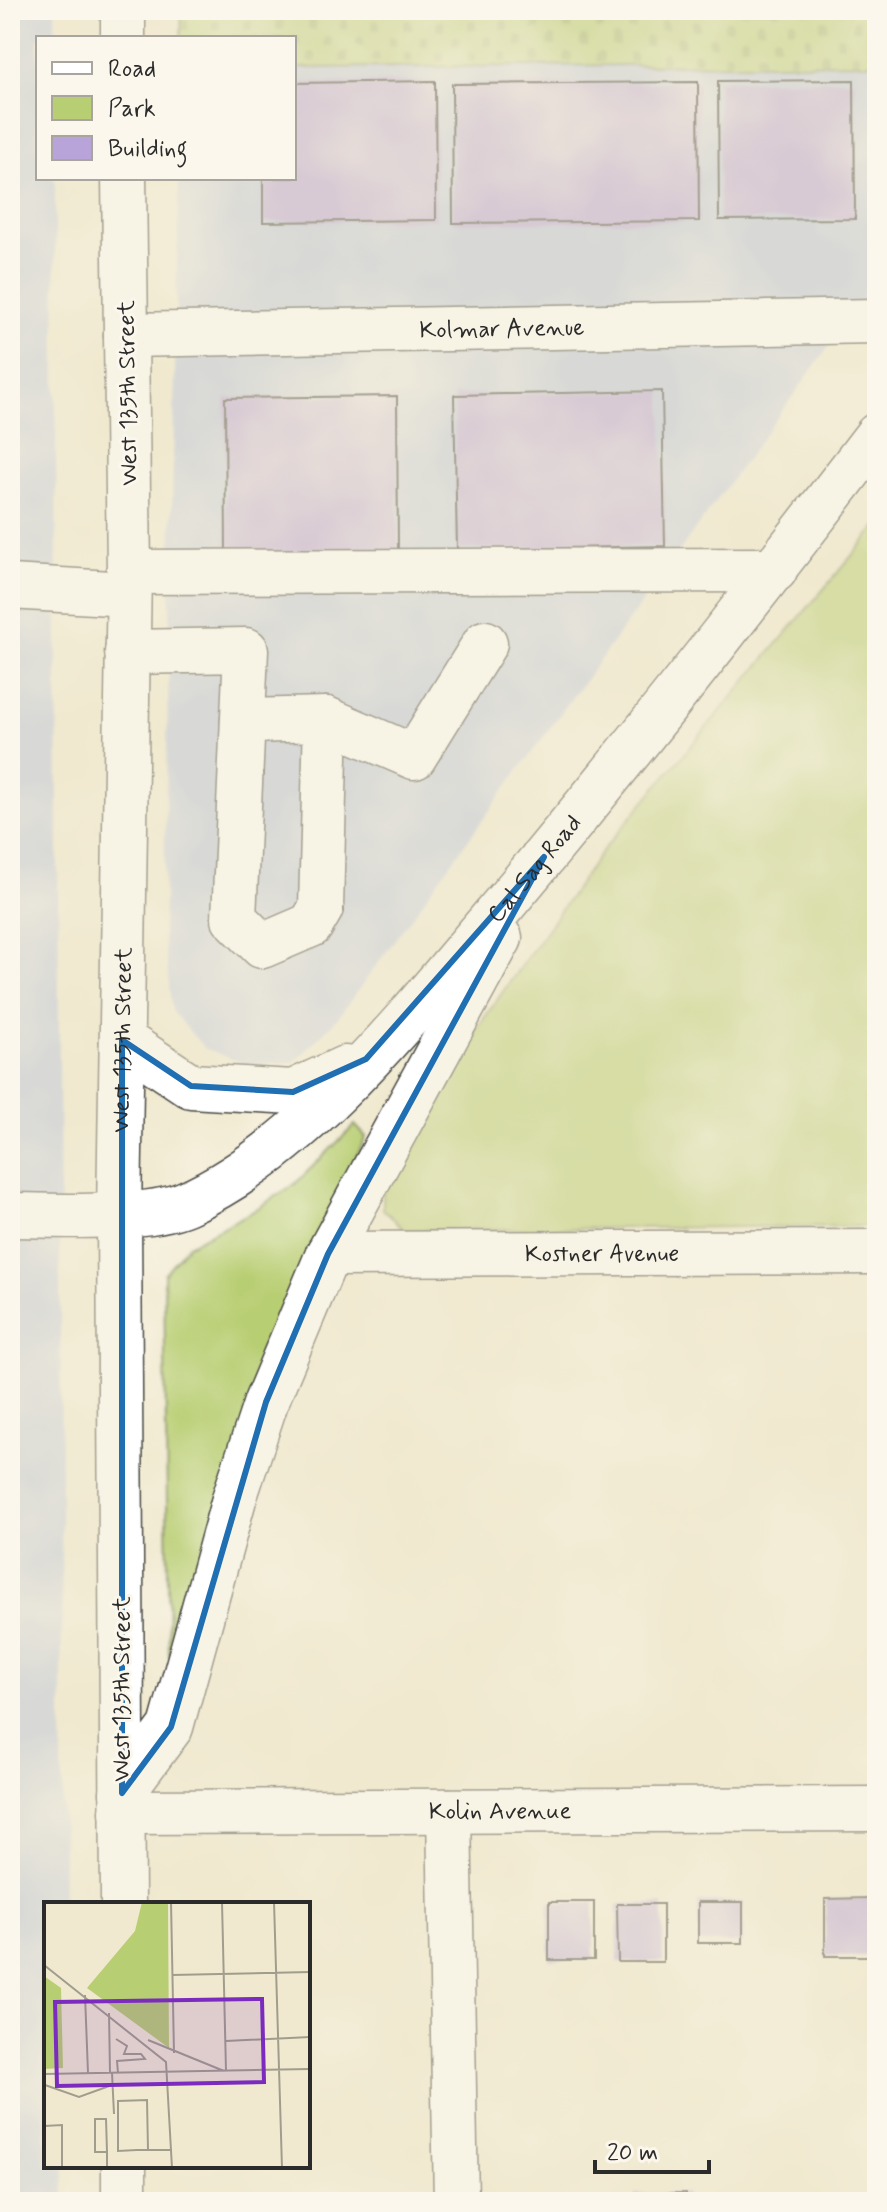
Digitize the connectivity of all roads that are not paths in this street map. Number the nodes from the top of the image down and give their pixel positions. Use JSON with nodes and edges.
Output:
{"nodes":[{"id":1,"x":123,"y":10,"type":"edge"},
{"id":2,"x":123,"y":36,"type":"edge"},
{"id":3,"x":124,"y":180,"type":"edge"},
{"id":4,"x":877,"y":321,"type":"edge"},
{"id":5,"x":126,"y":335,"type":"junction"},
{"id":6,"x":877,"y":435,"type":"edge"},
{"id":7,"x":775,"y":570,"type":"junction"},
{"id":8,"x":129,"y":583,"type":"junction"},
{"id":9,"x":10,"y":587,"type":"edge"},
{"id":10,"x":485,"y":643,"type":"dead end"},
{"id":11,"x":127,"y":652,"type":"junction"},
{"id":12,"x":326,"y":719,"type":"junction"},
{"id":13,"x":243,"y":721,"type":"junction"},
{"id":14,"x":544,"y":857,"type":"junction"},
{"id":15,"x":122,"y":1040,"type":"junction"},
{"id":16,"x":366,"y":1059,"type":"junction"},
{"id":17,"x":10,"y":1215,"type":"edge"},
{"id":18,"x":119,"y":1215,"type":"junction"},
{"id":19,"x":877,"y":1252,"type":"edge"},
{"id":20,"x":328,"y":1254,"type":"junction"},
{"id":21,"x":122,"y":1803,"type":"junction"},
{"id":22,"x":877,"y":1809,"type":"edge"},
{"id":23,"x":449,"y":1811,"type":"junction"},
{"id":24,"x":123,"y":1902,"type":"edge"},
{"id":25,"x":124,"y":2168,"type":"edge"},
{"id":26,"x":124,"y":2202,"type":"edge"},
{"id":27,"x":456,"y":2202,"type":"edge"}],
"edges":[{"from":1,"to":2,"type":"street"},
{"from":3,"to":5,"type":"street","name":"West 135th Street"},
{"from":4,"to":5,"type":"street","name":"Kolmar Avenue"},
{"from":5,"to":8,"type":"street","name":"West 135th Street"},
{"from":6,"to":7,"type":"street","name":"Cal Sag Road"},
{"from":7,"to":8,"type":"street"},
{"from":7,"to":14,"type":"street","name":"Cal Sag Road"},
{"from":8,"to":9,"type":"street"},
{"from":8,"to":11,"type":"street","name":"West 135th Street"},
{"from":10,"to":12,"type":"street"},
{"from":11,"to":13,"type":"street"},
{"from":11,"to":15,"type":"street","name":"West 135th Street"},
{"from":12,"to":13,"type":"street"},
{"from":12,"to":13,"type":"street"},
{"from":14,"to":16,"type":"street","name":"Cal Sag Road"},
{"from":14,"to":20,"type":"street"},
{"from":15,"to":16,"type":"street"},
{"from":15,"to":18,"type":"street","name":"West 135th Street"},
{"from":16,"to":18,"type":"street","name":"Cal Sag Road"},
{"from":17,"to":18,"type":"street"},
{"from":18,"to":21,"type":"street","name":"West 135th Street"},
{"from":19,"to":20,"type":"street","name":"Kostner Avenue"},
{"from":20,"to":21,"type":"street"},
{"from":21,"to":23,"type":"street","name":"Kolin Avenue"},
{"from":21,"to":24,"type":"street","name":"West 135th Street"},
{"from":22,"to":23,"type":"street","name":"Kolin Avenue"},
{"from":23,"to":27,"type":"street"},
{"from":25,"to":26,"type":"street"}]}
